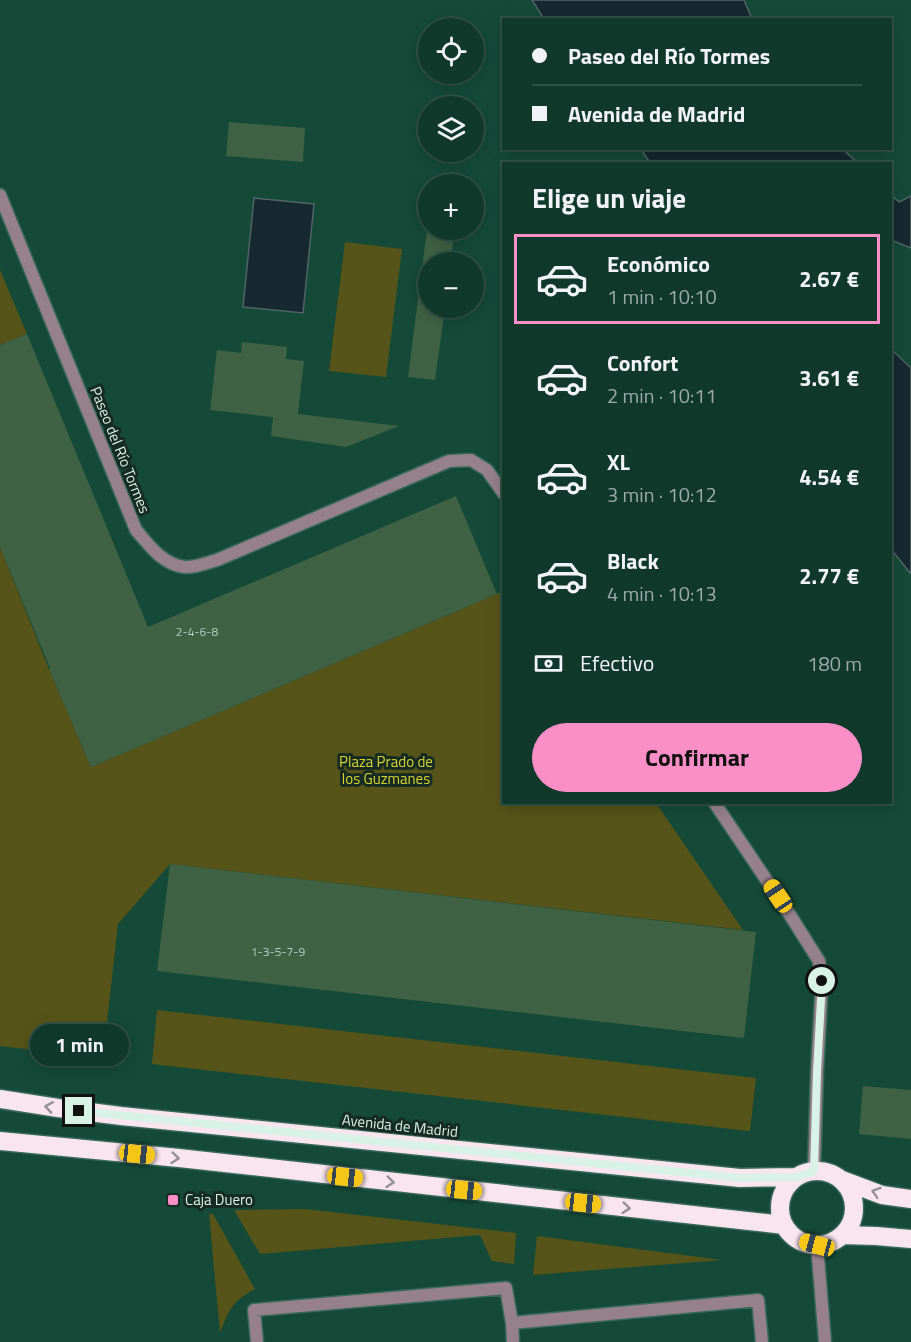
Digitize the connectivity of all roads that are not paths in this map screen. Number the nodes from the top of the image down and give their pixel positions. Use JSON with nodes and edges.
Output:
{"nodes":[{"id":1,"x":0,"y":195,"type":"edge"},
{"id":2,"x":502,"y":491,"type":"edge"},
{"id":3,"x":715,"y":804,"type":"edge"},
{"id":4,"x":0,"y":1099,"type":"edge"},
{"id":5,"x":0,"y":1141,"type":"edge"},
{"id":6,"x":805,"y":1174,"type":"junction"},
{"id":7,"x":842,"y":1180,"type":"junction"},
{"id":8,"x":911,"y":1199,"type":"edge"},
{"id":9,"x":784,"y":1225,"type":"junction"},
{"id":10,"x":843,"y":1235,"type":"junction"},
{"id":11,"x":911,"y":1239,"type":"edge"},
{"id":12,"x":817,"y":1245,"type":"junction"},
{"id":13,"x":512,"y":1323,"type":"junction"},
{"id":14,"x":257,"y":1342,"type":"edge"},
{"id":15,"x":513,"y":1342,"type":"edge"},
{"id":16,"x":762,"y":1342,"type":"edge"},
{"id":17,"x":825,"y":1342,"type":"edge"}],
"edges":[{"from":1,"to":2,"type":"street","name":"Paseo del Río Tormes"},
{"from":3,"to":6,"type":"street"},
{"from":6,"to":4,"type":"highway","name":"Avenida de Madrid","one_way":true},
{"from":5,"to":9,"type":"highway","one_way":true},
{"from":6,"to":7,"type":"highway"},
{"from":6,"to":9,"type":"highway"},
{"from":8,"to":7,"type":"highway","one_way":true},
{"from":7,"to":10,"type":"highway"},
{"from":9,"to":12,"type":"highway"},
{"from":10,"to":11,"type":"highway"},
{"from":10,"to":12,"type":"highway"},
{"from":12,"to":17,"type":"street"},
{"from":13,"to":14,"type":"street"},
{"from":13,"to":15,"type":"street"},
{"from":13,"to":16,"type":"street"}]}
